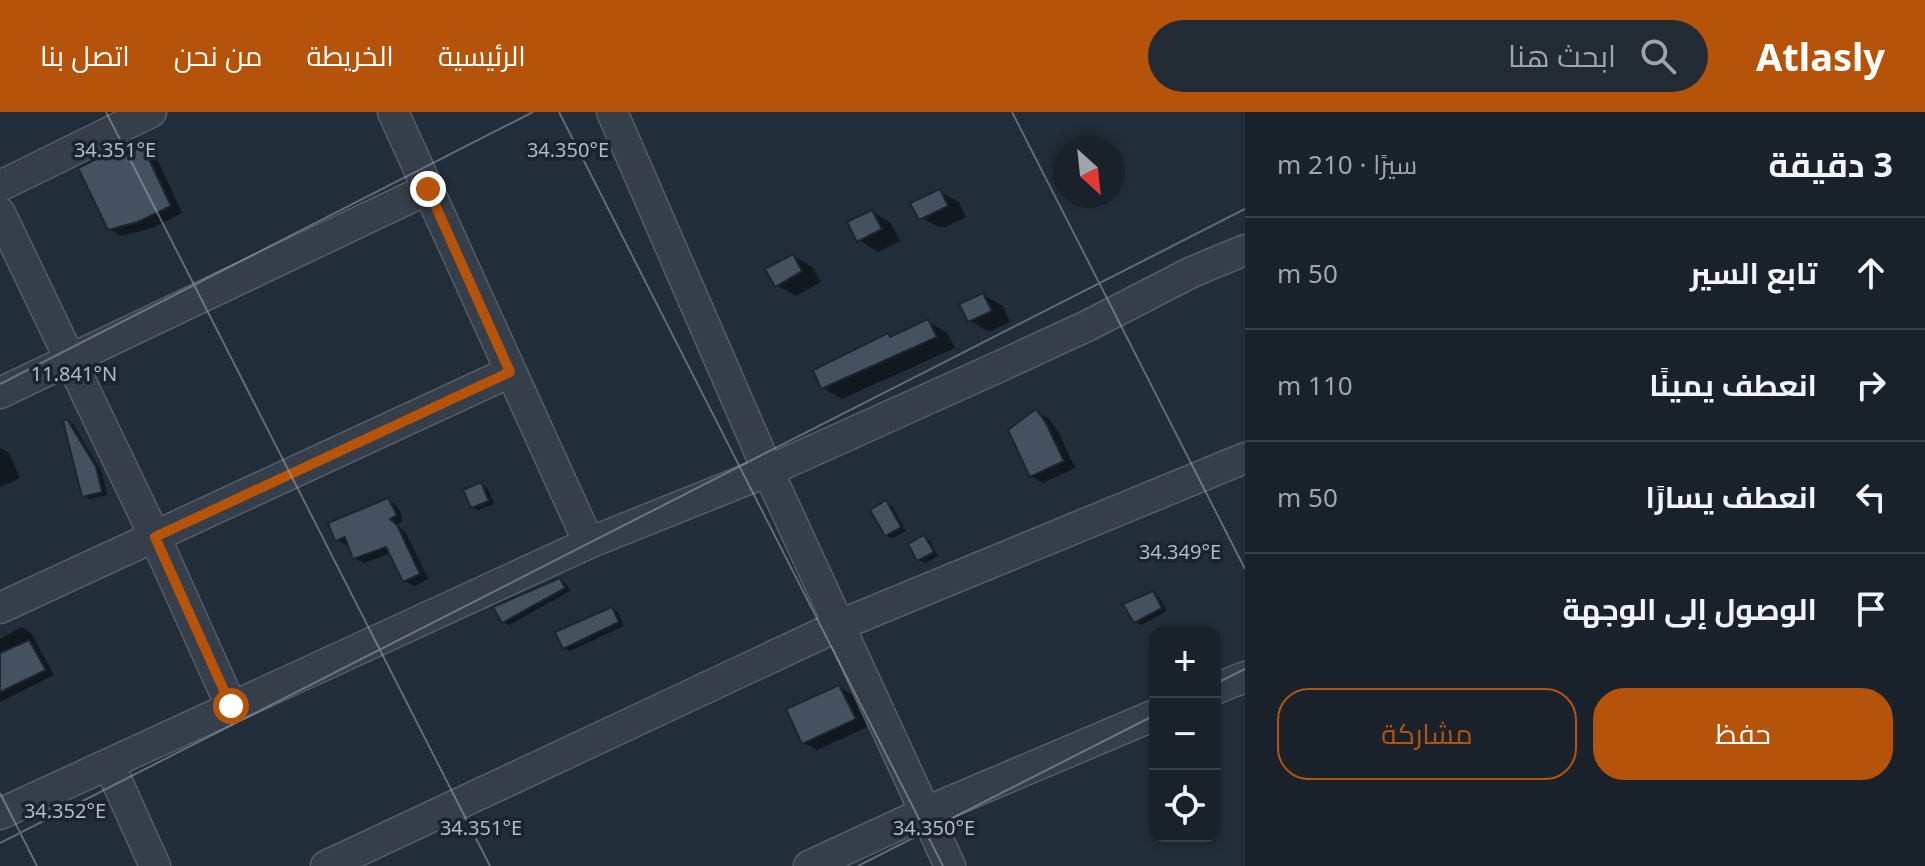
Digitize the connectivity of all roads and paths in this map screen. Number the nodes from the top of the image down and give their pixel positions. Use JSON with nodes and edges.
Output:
{"nodes":[{"id":1,"x":151,"y":112,"type":"edge"},
{"id":2,"x":393,"y":112,"type":"edge"},
{"id":3,"x":612,"y":112,"type":"edge"},
{"id":4,"x":0,"y":186,"type":"edge"},
{"id":5,"x":428,"y":189,"type":"junction"},
{"id":6,"x":0,"y":213,"type":"edge"},
{"id":7,"x":1245,"y":250,"type":"edge"},
{"id":8,"x":68,"y":360,"type":"junction"},
{"id":9,"x":510,"y":372,"type":"junction"},
{"id":10,"x":0,"y":393,"type":"edge"},
{"id":11,"x":1245,"y":458,"type":"edge"},
{"id":12,"x":768,"y":471,"type":"junction"},
{"id":13,"x":155,"y":537,"type":"junction"},
{"id":14,"x":589,"y":543,"type":"junction"},
{"id":15,"x":0,"y":608,"type":"edge"},
{"id":16,"x":840,"y":625,"type":"junction"},
{"id":17,"x":1245,"y":677,"type":"edge"},
{"id":18,"x":1221,"y":687,"type":"edge"},
{"id":19,"x":231,"y":706,"type":"junction"},
{"id":20,"x":1149,"y":718,"type":"edge"},
{"id":21,"x":109,"y":764,"type":"junction"},
{"id":22,"x":926,"y":812,"type":"junction"},
{"id":23,"x":0,"y":814,"type":"edge"},
{"id":24,"x":155,"y":866,"type":"edge"},
{"id":25,"x":326,"y":866,"type":"edge"},
{"id":26,"x":809,"y":866,"type":"edge"},
{"id":27,"x":950,"y":866,"type":"edge"}],
"edges":[{"from":1,"to":4,"type":"street"},
{"from":2,"to":5,"type":"street"},
{"from":3,"to":12,"type":"street"},
{"from":5,"to":8,"type":"street"},
{"from":5,"to":9,"type":"street"},
{"from":6,"to":8,"type":"street"},
{"from":7,"to":12,"type":"street"},
{"from":8,"to":10,"type":"street"},
{"from":8,"to":13,"type":"street"},
{"from":9,"to":13,"type":"street"},
{"from":9,"to":14,"type":"street"},
{"from":11,"to":16,"type":"street"},
{"from":12,"to":14,"type":"street"},
{"from":12,"to":16,"type":"street"},
{"from":13,"to":15,"type":"street"},
{"from":13,"to":19,"type":"street"},
{"from":14,"to":19,"type":"street"},
{"from":16,"to":22,"type":"street"},
{"from":16,"to":25,"type":"street"},
{"from":17,"to":18,"type":"street"},
{"from":19,"to":21,"type":"street"},
{"from":20,"to":22,"type":"street"},
{"from":21,"to":23,"type":"street"},
{"from":21,"to":24,"type":"street"},
{"from":22,"to":26,"type":"street"},
{"from":22,"to":27,"type":"street"}]}
